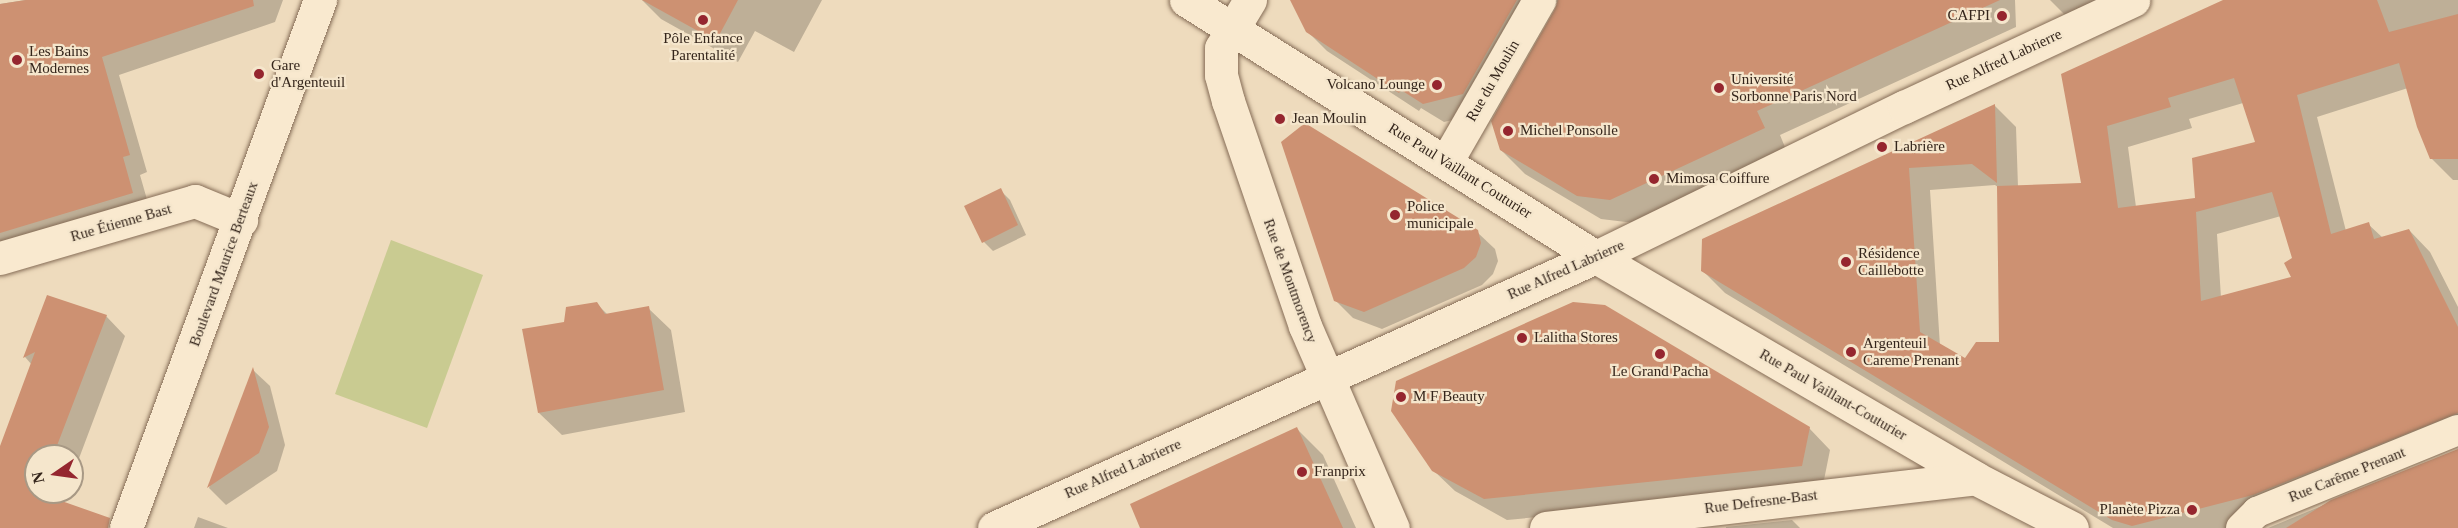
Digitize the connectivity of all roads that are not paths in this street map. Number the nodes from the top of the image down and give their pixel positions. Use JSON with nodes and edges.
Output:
{"nodes":[{"id":1,"x":320,"y":0,"type":"edge"},
{"id":2,"x":1186,"y":0,"type":"edge"},
{"id":3,"x":1250,"y":0,"type":"edge"},
{"id":4,"x":1539,"y":0,"type":"edge"},
{"id":5,"x":2133,"y":0,"type":"edge"},
{"id":6,"x":1232,"y":28,"type":"junction"},
{"id":7,"x":1446,"y":162,"type":"junction"},
{"id":8,"x":241,"y":220,"type":"junction"},
{"id":9,"x":1596,"y":257,"type":"junction"},
{"id":10,"x":0,"y":258,"type":"edge"},
{"id":11,"x":1328,"y":376,"type":"junction"},
{"id":12,"x":2458,"y":430,"type":"edge"},
{"id":13,"x":1975,"y":478,"type":"junction"},
{"id":14,"x":126,"y":528,"type":"edge"},
{"id":15,"x":993,"y":528,"type":"edge"},
{"id":16,"x":1393,"y":528,"type":"edge"},
{"id":17,"x":1546,"y":528,"type":"edge"},
{"id":18,"x":2072,"y":528,"type":"edge"},
{"id":19,"x":2241,"y":528,"type":"edge"}],
"edges":[{"from":1,"to":8,"type":"main road","name":"Boulevard Maurice Berteaux"},
{"from":2,"to":6,"type":"main road"},
{"from":3,"to":6,"type":"main road","name":"Rue de Montmorency"},
{"from":4,"to":7,"type":"main road","name":"Rue du Moulin"},
{"from":5,"to":9,"type":"main road","name":"Rue Alfred Labrierre"},
{"from":6,"to":7,"type":"main road","name":"Rue Paul Vaillant Couturier"},
{"from":6,"to":11,"type":"main road","name":"Rue de Montmorency"},
{"from":7,"to":9,"type":"main road","name":"Rue Paul Vaillant Couturier"},
{"from":8,"to":10,"type":"main road","name":"Rue Étienne Bast"},
{"from":8,"to":14,"type":"main road","name":"Boulevard Maurice Berteaux"},
{"from":9,"to":11,"type":"main road","name":"Rue Alfred Labrierre"},
{"from":9,"to":13,"type":"main road","name":"Rue Paul Vaillant-Couturier"},
{"from":11,"to":15,"type":"main road","name":"Rue Alfred Labrierre"},
{"from":11,"to":16,"type":"main road","name":"Rue de Montmorency"},
{"from":12,"to":19,"type":"street","name":"Rue Carême Prenant"},
{"from":13,"to":17,"type":"main road","name":"Rue Defresne-Bast"},
{"from":13,"to":18,"type":"main road","name":"Rue Paul Vaillant-Couturier"}]}
